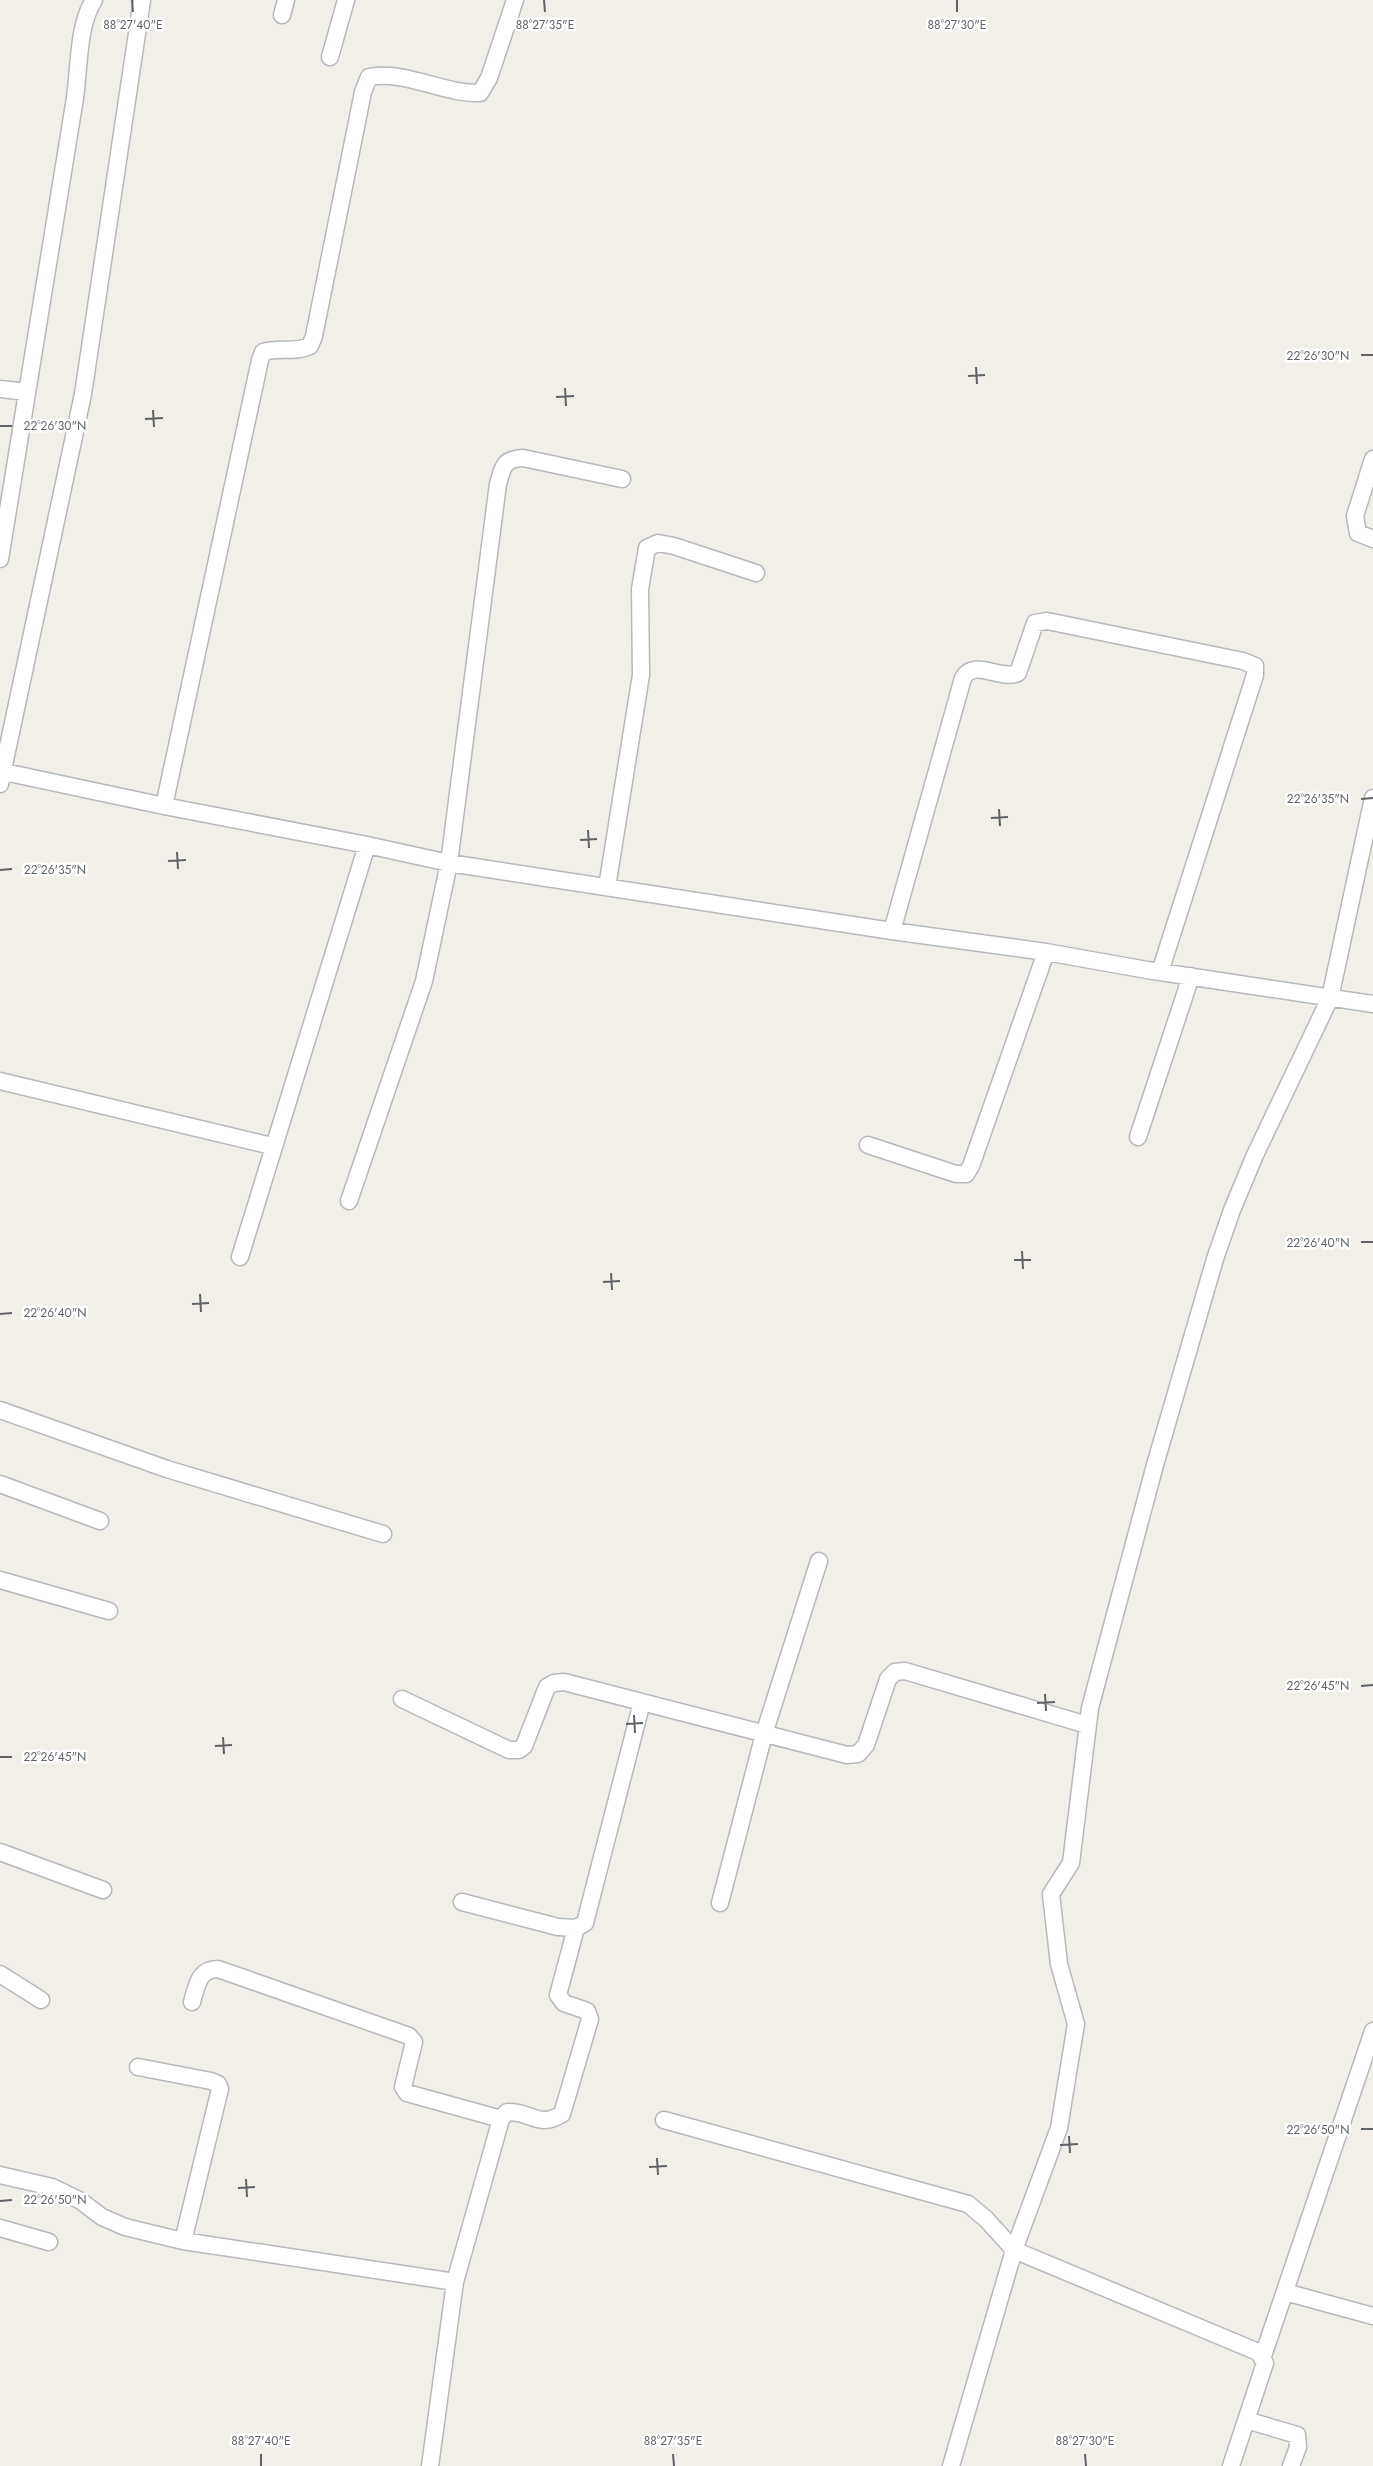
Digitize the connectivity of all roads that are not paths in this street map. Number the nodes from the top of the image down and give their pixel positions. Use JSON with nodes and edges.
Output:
{"nodes":[{"id":1,"x":94,"y":0,"type":"edge"},
{"id":2,"x":142,"y":0,"type":"edge"},
{"id":3,"x":346,"y":0,"type":"edge"},
{"id":4,"x":515,"y":0,"type":"edge"},
{"id":5,"x":330,"y":57,"type":"dead end"},
{"id":6,"x":0,"y":389,"type":"edge"},
{"id":7,"x":27,"y":392,"type":"junction"},
{"id":8,"x":1373,"y":459,"type":"edge"},
{"id":9,"x":622,"y":479,"type":"dead end"},
{"id":10,"x":1373,"y":539,"type":"edge"},
{"id":11,"x":0,"y":559,"type":"edge"},
{"id":12,"x":756,"y":572,"type":"dead end"},
{"id":13,"x":1,"y":776,"type":"edge"},
{"id":14,"x":1373,"y":798,"type":"edge"},
{"id":15,"x":164,"y":806,"type":"junction"},
{"id":16,"x":367,"y":844,"type":"junction"},
{"id":17,"x":449,"y":863,"type":"junction"},
{"id":18,"x":607,"y":887,"type":"junction"},
{"id":19,"x":892,"y":931,"type":"junction"},
{"id":20,"x":1046,"y":952,"type":"junction"},
{"id":21,"x":1160,"y":972,"type":"junction"},
{"id":22,"x":1191,"y":976,"type":"junction"},
{"id":23,"x":1330,"y":998,"type":"junction"},
{"id":24,"x":1373,"y":1004,"type":"edge"},
{"id":25,"x":0,"y":1081,"type":"edge"},
{"id":26,"x":1138,"y":1137,"type":"dead end"},
{"id":27,"x":868,"y":1145,"type":"dead end"},
{"id":28,"x":272,"y":1146,"type":"junction"},
{"id":29,"x":349,"y":1201,"type":"dead end"},
{"id":30,"x":240,"y":1257,"type":"dead end"},
{"id":31,"x":0,"y":1410,"type":"edge"},
{"id":32,"x":0,"y":1484,"type":"edge"},
{"id":33,"x":100,"y":1521,"type":"dead end"},
{"id":34,"x":384,"y":1534,"type":"dead end"},
{"id":35,"x":820,"y":1560,"type":"dead end"},
{"id":36,"x":0,"y":1580,"type":"edge"},
{"id":37,"x":109,"y":1610,"type":"dead end"},
{"id":38,"x":402,"y":1699,"type":"dead end"},
{"id":39,"x":642,"y":1702,"type":"junction"},
{"id":40,"x":1087,"y":1725,"type":"junction"},
{"id":41,"x":764,"y":1734,"type":"junction"},
{"id":42,"x":0,"y":1852,"type":"edge"},
{"id":43,"x":103,"y":1890,"type":"dead end"},
{"id":44,"x":462,"y":1902,"type":"dead end"},
{"id":45,"x":720,"y":1903,"type":"dead end"},
{"id":46,"x":576,"y":1928,"type":"junction"},
{"id":47,"x":0,"y":1974,"type":"edge"},
{"id":48,"x":41,"y":2000,"type":"dead end"},
{"id":49,"x":192,"y":2002,"type":"dead end"},
{"id":50,"x":1373,"y":2031,"type":"edge"},
{"id":51,"x":138,"y":2067,"type":"dead end"},
{"id":52,"x":501,"y":2118,"type":"junction"},
{"id":53,"x":664,"y":2120,"type":"dead end"},
{"id":54,"x":0,"y":2175,"type":"edge"},
{"id":55,"x":0,"y":2228,"type":"edge"},
{"id":56,"x":183,"y":2241,"type":"junction"},
{"id":57,"x":49,"y":2242,"type":"dead end"},
{"id":58,"x":1014,"y":2250,"type":"junction"},
{"id":59,"x":455,"y":2282,"type":"junction"},
{"id":60,"x":1285,"y":2292,"type":"junction"},
{"id":61,"x":1373,"y":2316,"type":"edge"},
{"id":62,"x":1263,"y":2356,"type":"junction"},
{"id":63,"x":1246,"y":2420,"type":"junction"},
{"id":64,"x":430,"y":2466,"type":"edge"},
{"id":65,"x":951,"y":2466,"type":"edge"},
{"id":66,"x":1231,"y":2466,"type":"edge"},
{"id":67,"x":1291,"y":2466,"type":"edge"}],
"edges":[{"from":1,"to":7,"type":"street"},
{"from":2,"to":13,"type":"street"},
{"from":3,"to":5,"type":"street"},
{"from":4,"to":15,"type":"street"},
{"from":6,"to":7,"type":"street"},
{"from":7,"to":11,"type":"street"},
{"from":8,"to":10,"type":"street"},
{"from":9,"to":17,"type":"street"},
{"from":12,"to":18,"type":"street"},
{"from":13,"to":15,"type":"street"},
{"from":14,"to":23,"type":"street"},
{"from":15,"to":16,"type":"street"},
{"from":16,"to":17,"type":"street"},
{"from":16,"to":28,"type":"street"},
{"from":17,"to":18,"type":"street"},
{"from":17,"to":29,"type":"street"},
{"from":18,"to":19,"type":"street"},
{"from":19,"to":20,"type":"street"},
{"from":19,"to":21,"type":"street"},
{"from":20,"to":21,"type":"street"},
{"from":20,"to":27,"type":"street"},
{"from":21,"to":22,"type":"street"},
{"from":22,"to":23,"type":"street"},
{"from":22,"to":26,"type":"street"},
{"from":23,"to":24,"type":"street"},
{"from":23,"to":40,"type":"street"},
{"from":25,"to":28,"type":"street"},
{"from":28,"to":30,"type":"street"},
{"from":31,"to":34,"type":"street"},
{"from":32,"to":33,"type":"street"},
{"from":35,"to":41,"type":"street"},
{"from":36,"to":37,"type":"street"},
{"from":38,"to":39,"type":"street"},
{"from":39,"to":41,"type":"street"},
{"from":39,"to":46,"type":"street"},
{"from":40,"to":41,"type":"street"},
{"from":40,"to":58,"type":"street"},
{"from":41,"to":45,"type":"street"},
{"from":42,"to":43,"type":"street"},
{"from":44,"to":46,"type":"street"},
{"from":46,"to":52,"type":"street"},
{"from":47,"to":48,"type":"street"},
{"from":49,"to":52,"type":"street"},
{"from":50,"to":60,"type":"street"},
{"from":51,"to":56,"type":"street"},
{"from":52,"to":59,"type":"street"},
{"from":53,"to":58,"type":"street"},
{"from":54,"to":56,"type":"street"},
{"from":55,"to":57,"type":"street"},
{"from":56,"to":59,"type":"street"},
{"from":58,"to":62,"type":"street"},
{"from":58,"to":65,"type":"street"},
{"from":59,"to":64,"type":"street"},
{"from":60,"to":61,"type":"street"},
{"from":60,"to":62,"type":"street"},
{"from":62,"to":63,"type":"street"},
{"from":63,"to":66,"type":"street"},
{"from":63,"to":67,"type":"street"}]}
